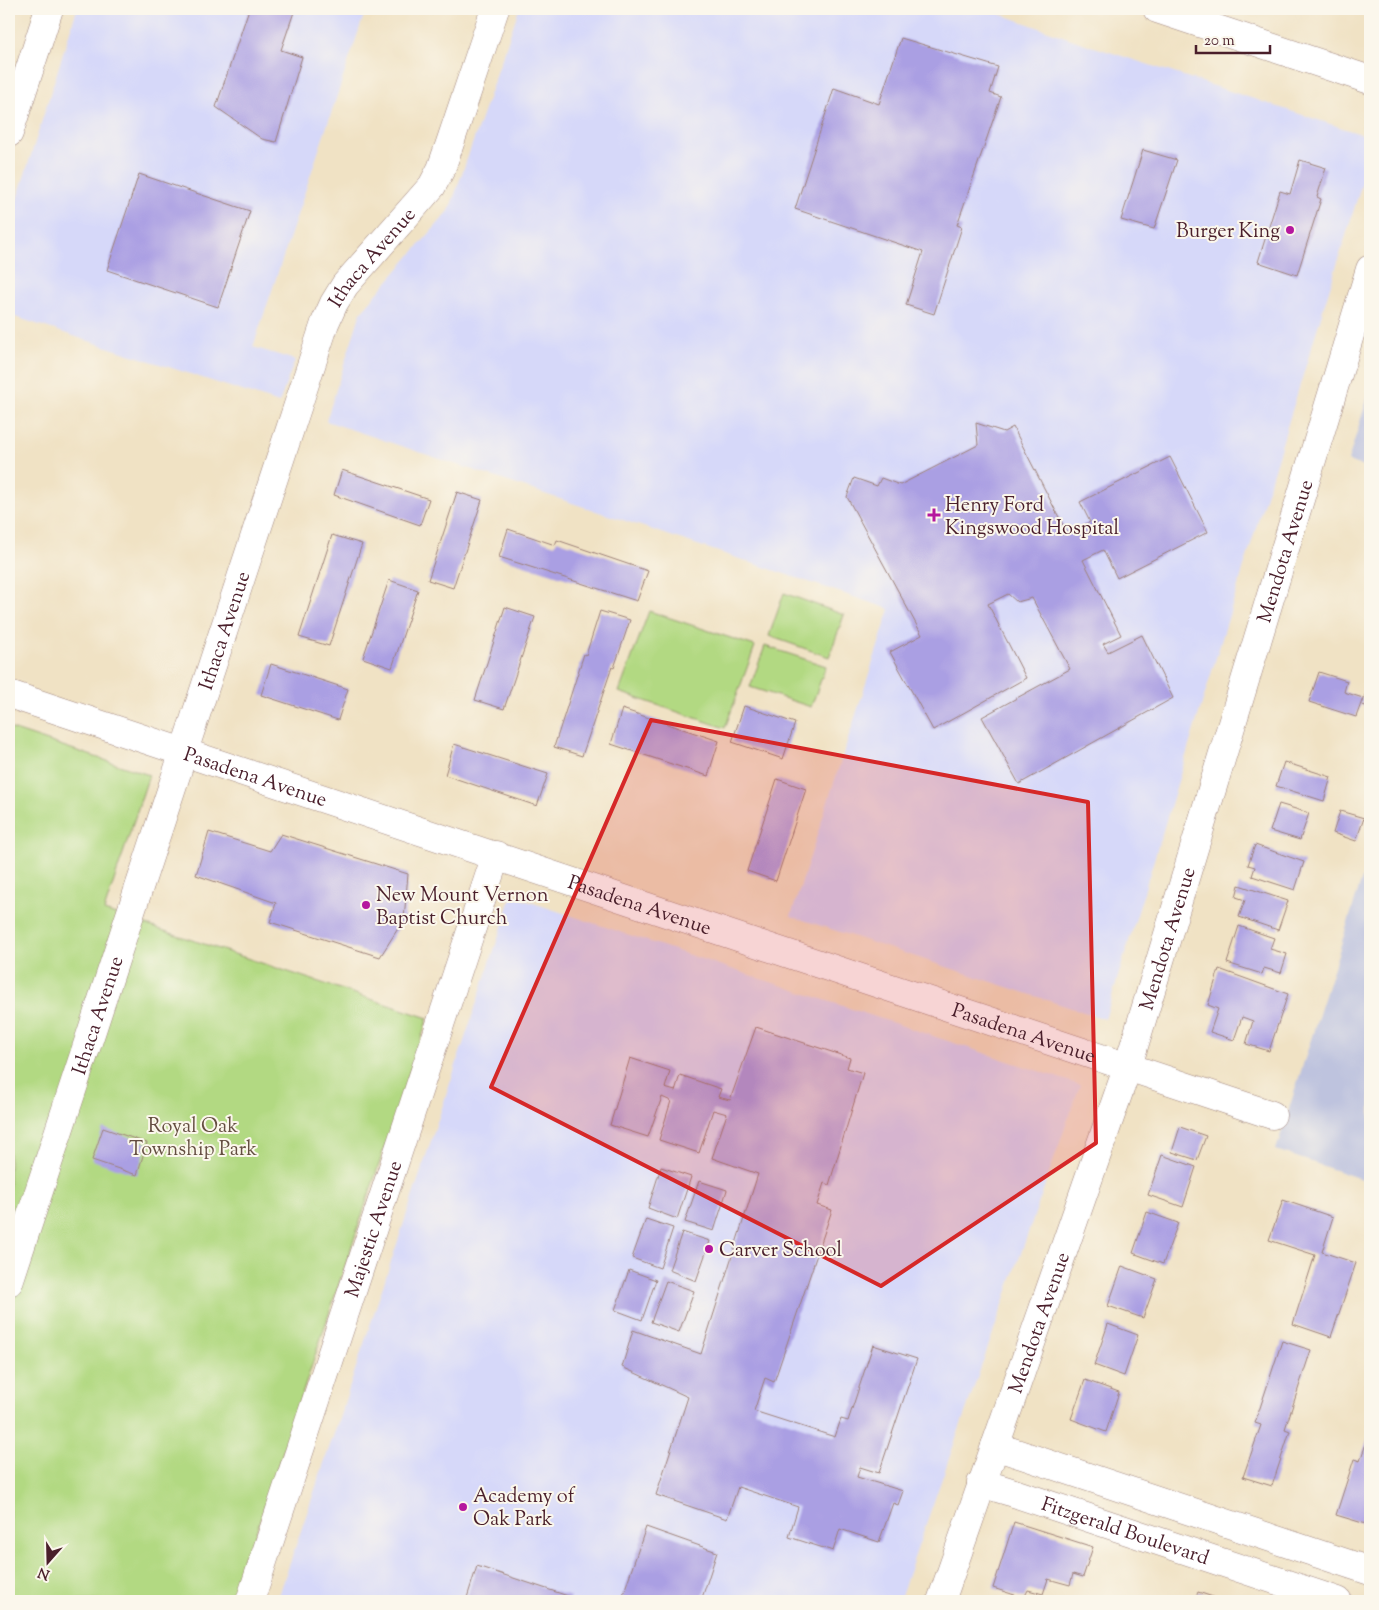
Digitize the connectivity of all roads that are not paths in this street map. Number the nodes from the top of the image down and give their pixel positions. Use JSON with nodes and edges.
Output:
{"nodes":[{"id":1,"x":49,"y":9,"type":"edge"},
{"id":2,"x":495,"y":9,"type":"edge"},
{"id":3,"x":1157,"y":9,"type":"edge"},
{"id":4,"x":1370,"y":80,"type":"edge"},
{"id":5,"x":9,"y":133,"type":"edge"},
{"id":6,"x":1370,"y":269,"type":"edge"},
{"id":7,"x":9,"y":694,"type":"edge"},
{"id":8,"x":184,"y":752,"type":"junction"},
{"id":9,"x":496,"y":856,"type":"junction"},
{"id":10,"x":1128,"y":1066,"type":"junction"},
{"id":11,"x":1272,"y":1115,"type":"dead end"},
{"id":12,"x":9,"y":1282,"type":"edge"},
{"id":13,"x":995,"y":1446,"type":"junction"},
{"id":14,"x":981,"y":1483,"type":"junction"},
{"id":15,"x":1282,"y":1542,"type":"junction"},
{"id":16,"x":1370,"y":1571,"type":"edge"},
{"id":17,"x":1271,"y":1579,"type":"junction"},
{"id":18,"x":250,"y":1601,"type":"edge"},
{"id":19,"x":941,"y":1601,"type":"edge"},
{"id":20,"x":1338,"y":1601,"type":"edge"}],
"edges":[{"from":1,"to":5,"type":"main road"},
{"from":2,"to":8,"type":"main road","name":"Ithaca Avenue"},
{"from":3,"to":4,"type":"main road"},
{"from":6,"to":10,"type":"main road","name":"Mendota Avenue"},
{"from":7,"to":8,"type":"main road","name":"Pasadena Avenue"},
{"from":8,"to":9,"type":"main road","name":"Pasadena Avenue"},
{"from":8,"to":12,"type":"main road","name":"Ithaca Avenue"},
{"from":9,"to":10,"type":"main road","name":"Pasadena Avenue"},
{"from":9,"to":18,"type":"main road","name":"Majestic Avenue"},
{"from":10,"to":11,"type":"main road","name":"Pasadena Avenue"},
{"from":10,"to":13,"type":"main road","name":"Mendota Avenue"},
{"from":13,"to":14,"type":"main road","name":"Mendota Avenue"},
{"from":13,"to":15,"type":"main road","name":"Fitzgerald Boulevard"},
{"from":14,"to":17,"type":"main road","name":"Fitzgerald Boulevard"},
{"from":14,"to":19,"type":"main road","name":"Mendota Avenue"},
{"from":15,"to":16,"type":"main road","name":"Fitzgerald Boulevard"},
{"from":15,"to":17,"type":"main road"},
{"from":17,"to":20,"type":"main road","name":"Fitzgerald Boulevard"}]}
